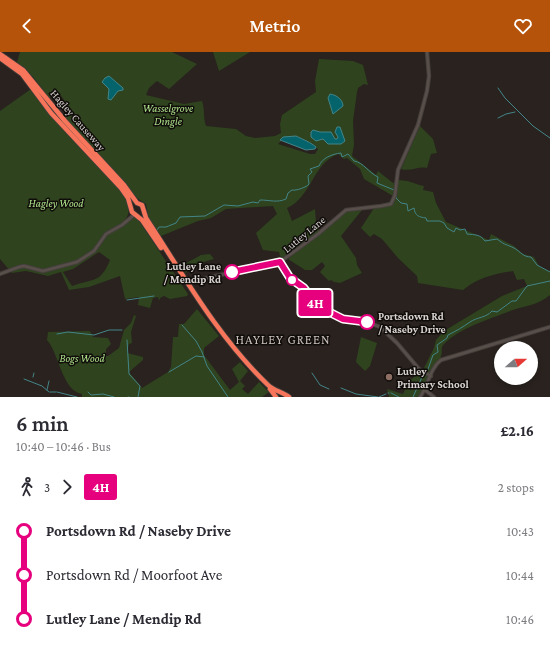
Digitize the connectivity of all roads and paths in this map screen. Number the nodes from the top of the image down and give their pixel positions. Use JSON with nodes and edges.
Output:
{"nodes":[{"id":1,"x":427,"y":52,"type":"edge"},
{"id":2,"x":0,"y":54,"type":"edge"},
{"id":3,"x":0,"y":58,"type":"edge"},
{"id":4,"x":137,"y":203,"type":"junction"},
{"id":5,"x":143,"y":210,"type":"junction"},
{"id":6,"x":134,"y":213,"type":"junction"},
{"id":7,"x":280,"y":262,"type":"junction"},
{"id":8,"x":0,"y":274,"type":"edge"},
{"id":9,"x":188,"y":281,"type":"junction"},
{"id":10,"x":550,"y":327,"type":"edge"},
{"id":11,"x":431,"y":376,"type":"junction"},
{"id":12,"x":425,"y":390,"type":"junction"},
{"id":13,"x":287,"y":396,"type":"edge"},
{"id":14,"x":276,"y":397,"type":"edge"},
{"id":15,"x":280,"y":397,"type":"edge"},
{"id":16,"x":420,"y":397,"type":"edge"},
{"id":17,"x":434,"y":397,"type":"edge"}],
"edges":[{"from":1,"to":7,"type":"street","name":"Lutley Lane"},
{"from":2,"to":4,"type":"highway","name":"Hagley Causeway"},
{"from":3,"to":6,"type":"highway","name":"Hagley Causeway"},
{"from":4,"to":5,"type":"highway","name":"Hagley Causeway"},
{"from":4,"to":6,"type":"highway"},
{"from":5,"to":6,"type":"highway"},
{"from":5,"to":9,"type":"highway"},
{"from":6,"to":8,"type":"street"},
{"from":6,"to":14,"type":"highway","name":"Hagley Causeway"},
{"from":7,"to":9,"type":"street","name":"Lutley Lane"},
{"from":7,"to":11,"type":"street"},
{"from":9,"to":13,"type":"highway"},
{"from":10,"to":11,"type":"street"},
{"from":11,"to":12,"type":"street"},
{"from":12,"to":16,"type":"street"},
{"from":12,"to":17,"type":"street"},
{"from":13,"to":15,"type":"highway"}]}
